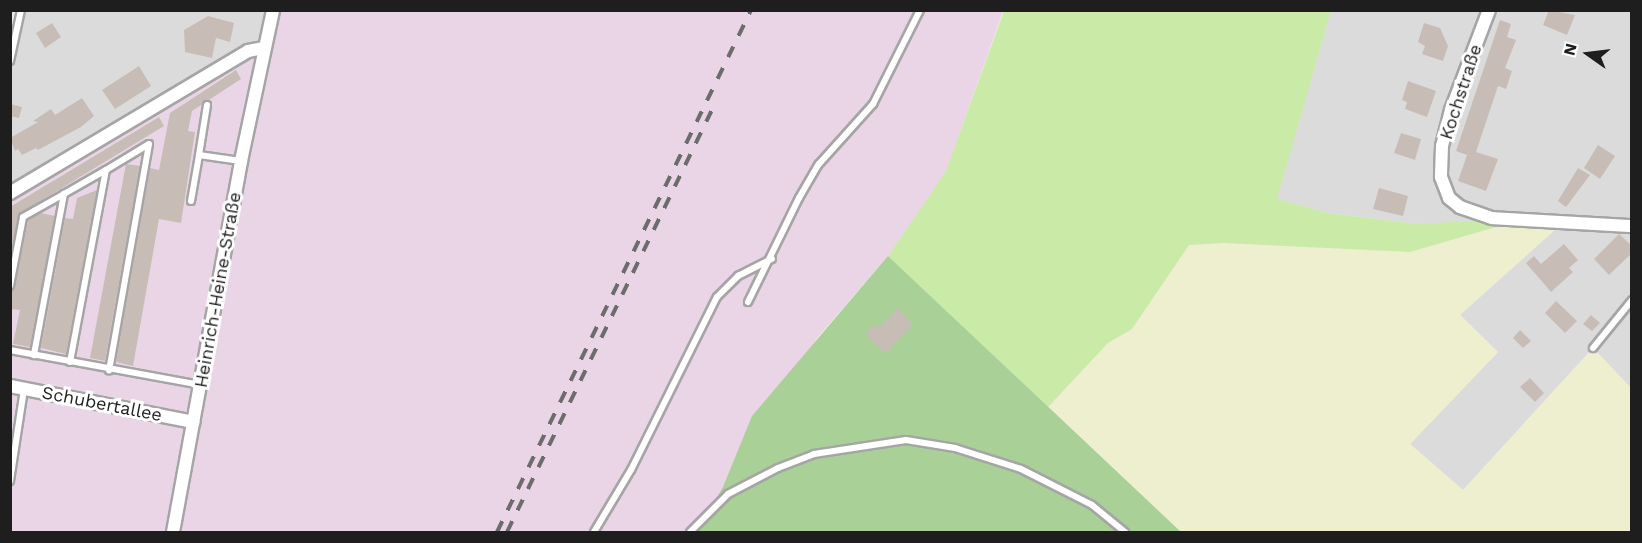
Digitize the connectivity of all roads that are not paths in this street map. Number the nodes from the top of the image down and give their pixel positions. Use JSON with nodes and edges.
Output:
{"nodes":[{"id":1,"x":21,"y":10,"type":"edge"},
{"id":2,"x":273,"y":10,"type":"edge"},
{"id":3,"x":920,"y":10,"type":"edge"},
{"id":4,"x":1489,"y":10,"type":"edge"},
{"id":5,"x":263,"y":48,"type":"junction"},
{"id":6,"x":10,"y":61,"type":"edge"},
{"id":7,"x":207,"y":105,"type":"dead end"},
{"id":8,"x":199,"y":155,"type":"junction"},
{"id":9,"x":241,"y":161,"type":"junction"},
{"id":10,"x":106,"y":170,"type":"junction"},
{"id":11,"x":10,"y":193,"type":"edge"},
{"id":12,"x":64,"y":195,"type":"junction"},
{"id":13,"x":191,"y":201,"type":"dead end"},
{"id":14,"x":1632,"y":226,"type":"edge"},
{"id":15,"x":772,"y":259,"type":"junction"},
{"id":16,"x":10,"y":286,"type":"edge"},
{"id":17,"x":1632,"y":300,"type":"edge"},
{"id":18,"x":748,"y":302,"type":"dead end"},
{"id":19,"x":1593,"y":348,"type":"dead end"},
{"id":20,"x":10,"y":350,"type":"edge"},
{"id":21,"x":34,"y":355,"type":"junction"},
{"id":22,"x":70,"y":362,"type":"junction"},
{"id":23,"x":109,"y":370,"type":"junction"},
{"id":24,"x":10,"y":386,"type":"edge"},
{"id":25,"x":201,"y":386,"type":"junction"},
{"id":26,"x":24,"y":388,"type":"junction"},
{"id":27,"x":194,"y":422,"type":"junction"},
{"id":28,"x":10,"y":481,"type":"edge"},
{"id":29,"x":173,"y":532,"type":"edge"},
{"id":30,"x":594,"y":532,"type":"edge"},
{"id":31,"x":690,"y":532,"type":"edge"},
{"id":32,"x":1125,"y":532,"type":"edge"}],
"edges":[{"from":1,"to":6,"type":"lane"},
{"from":2,"to":5,"type":"street","name":"Heinrich-Heine-Straße"},
{"from":3,"to":15,"type":"lane"},
{"from":4,"to":14,"type":"street","name":"Kochstraße"},
{"from":5,"to":9,"type":"street","name":"Heinrich-Heine-Straße"},
{"from":5,"to":11,"type":"street"},
{"from":7,"to":8,"type":"lane"},
{"from":8,"to":9,"type":"lane"},
{"from":8,"to":13,"type":"lane"},
{"from":9,"to":25,"type":"street","name":"Heinrich-Heine-Straße"},
{"from":10,"to":12,"type":"lane"},
{"from":10,"to":22,"type":"lane"},
{"from":10,"to":23,"type":"lane"},
{"from":12,"to":16,"type":"lane"},
{"from":12,"to":21,"type":"lane"},
{"from":15,"to":18,"type":"lane"},
{"from":15,"to":30,"type":"lane"},
{"from":17,"to":19,"type":"lane"},
{"from":20,"to":21,"type":"lane"},
{"from":21,"to":22,"type":"lane"},
{"from":22,"to":23,"type":"lane"},
{"from":23,"to":25,"type":"lane"},
{"from":24,"to":26,"type":"street","name":"Schubertallee"},
{"from":25,"to":27,"type":"street","name":"Heinrich-Heine-Straße"},
{"from":26,"to":27,"type":"street","name":"Schubertallee"},
{"from":26,"to":28,"type":"lane"},
{"from":27,"to":29,"type":"street","name":"Heinrich-Heine-Straße"},
{"from":31,"to":32,"type":"lane"}]}
